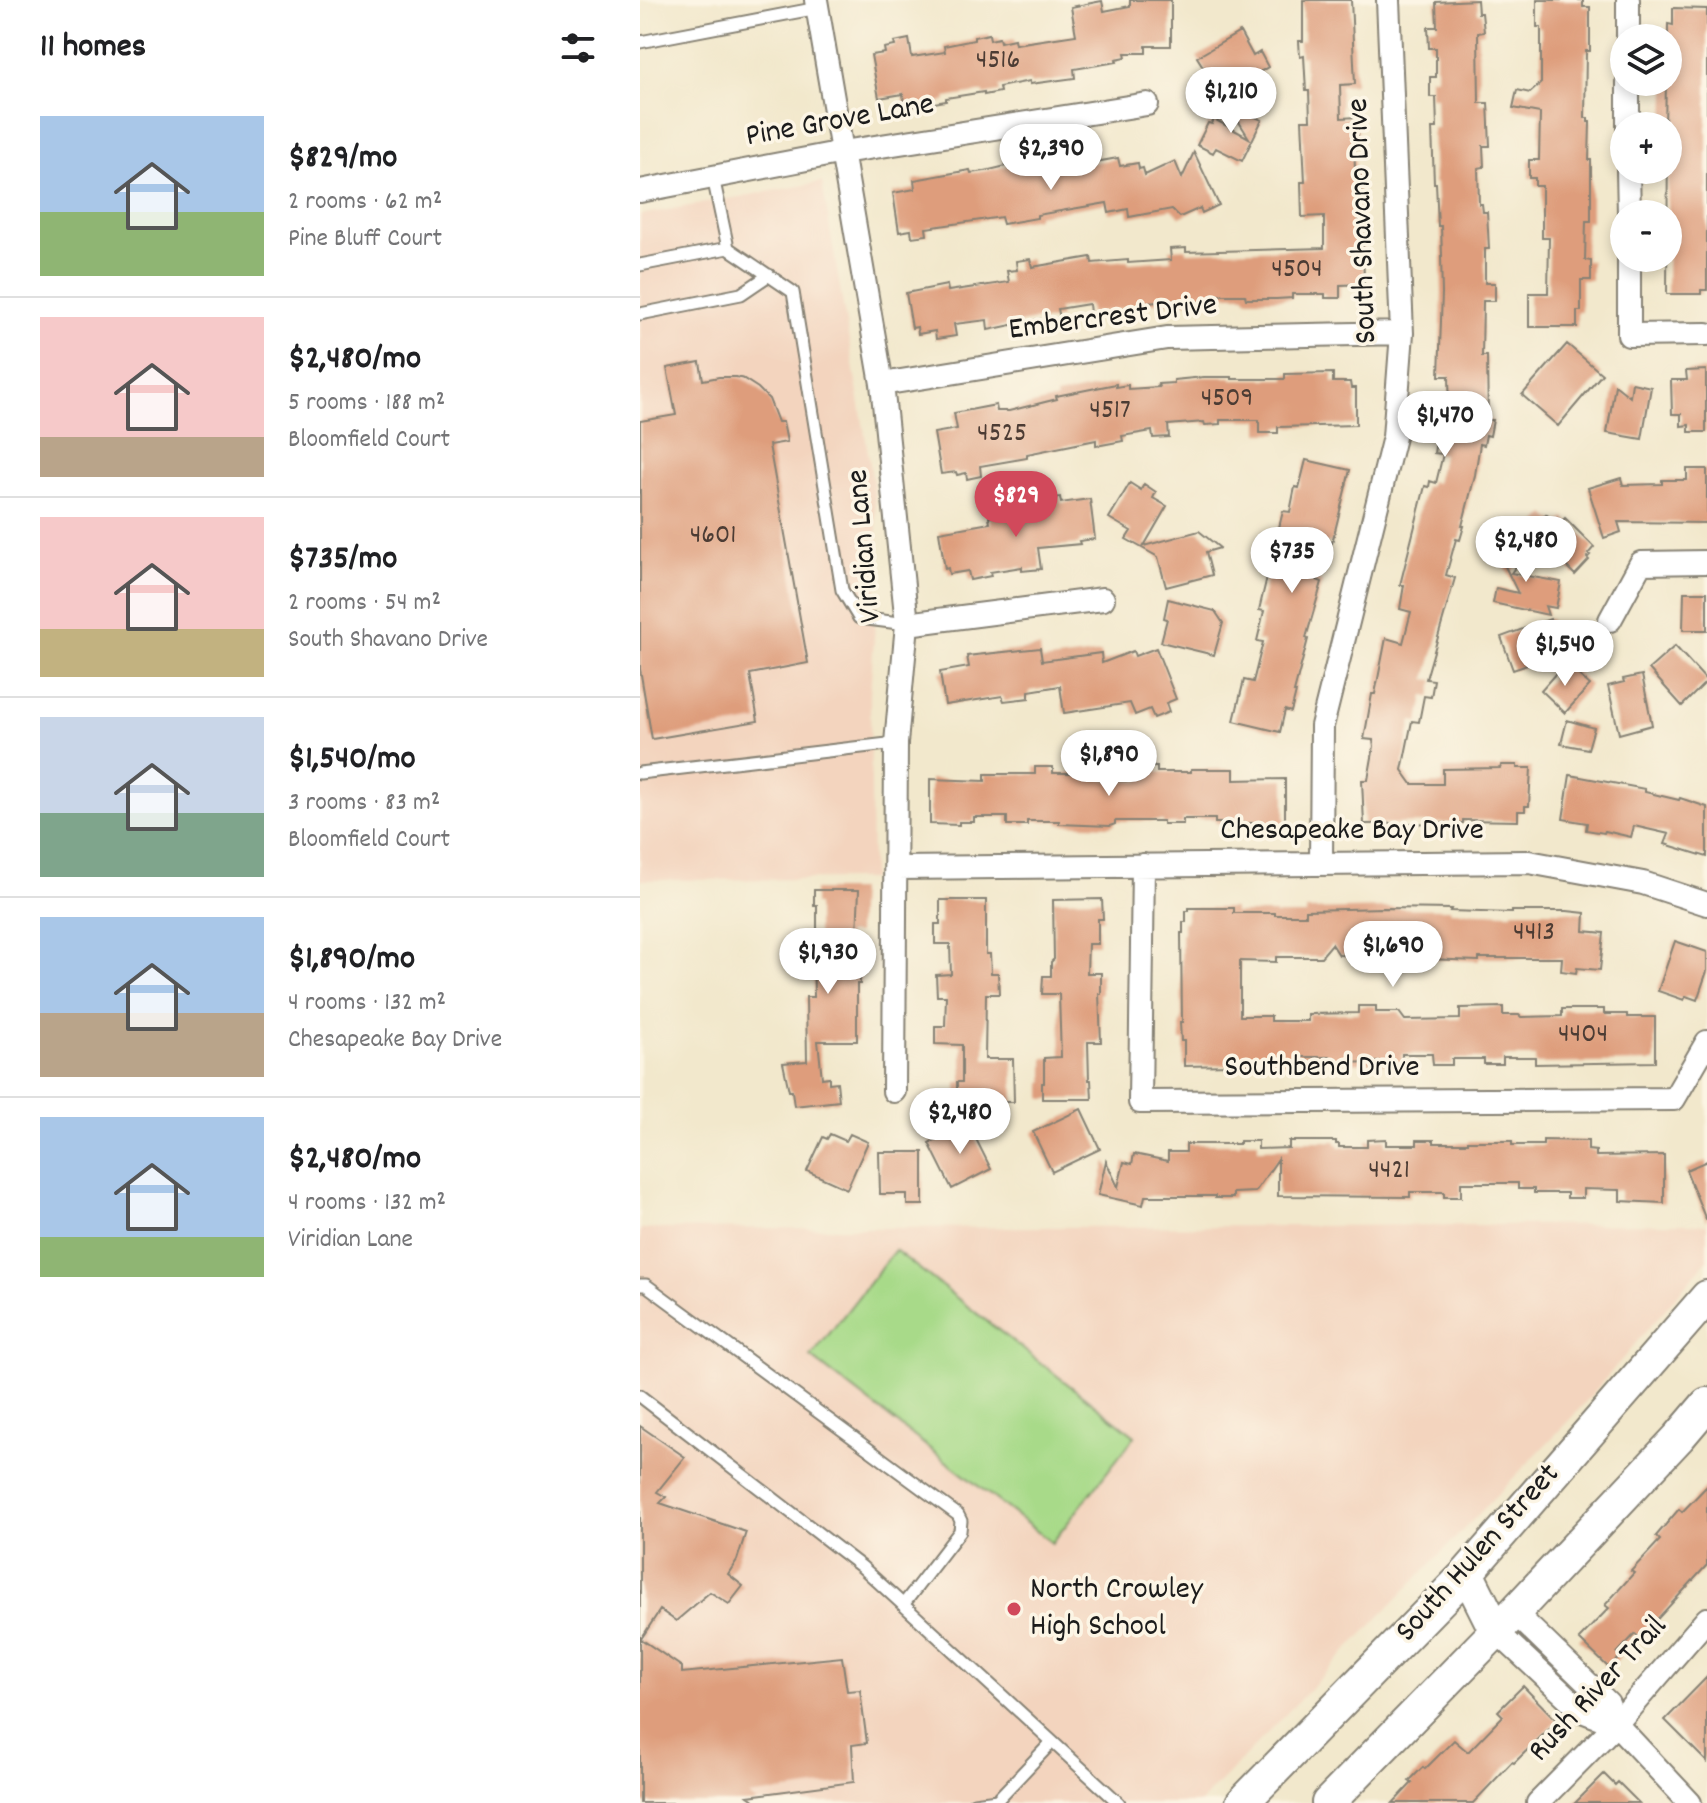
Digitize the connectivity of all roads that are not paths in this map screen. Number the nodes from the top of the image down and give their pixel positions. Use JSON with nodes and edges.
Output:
{"nodes":[{"id":1,"x":1388,"y":0,"type":"edge"},
{"id":2,"x":1628,"y":0,"type":"edge"},
{"id":3,"x":817,"y":4,"type":"edge"},
{"id":4,"x":1628,"y":24,"type":"edge"},
{"id":5,"x":640,"y":42,"type":"edge"},
{"id":6,"x":1147,"y":104,"type":"dead end"},
{"id":7,"x":843,"y":152,"type":"junction"},
{"id":8,"x":713,"y":177,"type":"junction"},
{"id":9,"x":640,"y":191,"type":"edge"},
{"id":10,"x":728,"y":248,"type":"junction"},
{"id":11,"x":640,"y":265,"type":"edge"},
{"id":12,"x":1629,"y":272,"type":"edge"},
{"id":13,"x":769,"y":275,"type":"junction"},
{"id":14,"x":640,"y":314,"type":"edge"},
{"id":15,"x":1402,"y":333,"type":"junction"},
{"id":16,"x":1707,"y":334,"type":"edge"},
{"id":17,"x":882,"y":384,"type":"junction"},
{"id":18,"x":1707,"y":562,"type":"edge"},
{"id":19,"x":1103,"y":599,"type":"dead end"},
{"id":20,"x":1610,"y":620,"type":"dead end"},
{"id":21,"x":907,"y":624,"type":"junction"},
{"id":22,"x":896,"y":743,"type":"junction"},
{"id":23,"x":640,"y":773,"type":"edge"},
{"id":24,"x":1321,"y":864,"type":"junction"},
{"id":25,"x":1143,"y":865,"type":"junction"},
{"id":26,"x":897,"y":868,"type":"junction"},
{"id":27,"x":1707,"y":904,"type":"edge"},
{"id":28,"x":1707,"y":1042,"type":"edge"},
{"id":29,"x":894,"y":1091,"type":"dead end"},
{"id":30,"x":640,"y":1285,"type":"edge"},
{"id":31,"x":1707,"y":1297,"type":"edge"},
{"id":32,"x":640,"y":1396,"type":"edge"},
{"id":33,"x":1707,"y":1404,"type":"edge"},
{"id":34,"x":1467,"y":1573,"type":"junction"},
{"id":35,"x":903,"y":1605,"type":"junction"},
{"id":36,"x":1707,"y":1619,"type":"edge"},
{"id":37,"x":1505,"y":1622,"type":"junction"},
{"id":38,"x":1616,"y":1724,"type":"junction"},
{"id":39,"x":1052,"y":1742,"type":"junction"},
{"id":40,"x":1000,"y":1801,"type":"edge"},
{"id":41,"x":974,"y":1803,"type":"edge"},
{"id":42,"x":1119,"y":1803,"type":"edge"},
{"id":43,"x":1242,"y":1803,"type":"edge"},
{"id":44,"x":1328,"y":1803,"type":"edge"},
{"id":45,"x":1538,"y":1803,"type":"edge"},
{"id":46,"x":1690,"y":1803,"type":"edge"}],
"edges":[{"from":1,"to":15,"type":"street","name":"South Shavano Drive"},
{"from":2,"to":4,"type":"street"},
{"from":3,"to":5,"type":"lane"},
{"from":3,"to":7,"type":"street","name":"Viridian Lane"},
{"from":6,"to":7,"type":"street","name":"Pine Grove Lane"},
{"from":7,"to":8,"type":"street","name":"Pine Grove Lane"},
{"from":7,"to":17,"type":"street","name":"Viridian Lane"},
{"from":8,"to":9,"type":"street","name":"Pine Grove Lane"},
{"from":8,"to":10,"type":"lane"},
{"from":10,"to":11,"type":"lane"},
{"from":10,"to":13,"type":"lane"},
{"from":12,"to":16,"type":"street"},
{"from":13,"to":14,"type":"lane"},
{"from":13,"to":21,"type":"lane"},
{"from":15,"to":17,"type":"street","name":"Embercrest Drive"},
{"from":15,"to":24,"type":"street","name":"South Shavano Drive"},
{"from":17,"to":21,"type":"street","name":"Viridian Lane"},
{"from":18,"to":20,"type":"street"},
{"from":19,"to":21,"type":"street"},
{"from":21,"to":22,"type":"street","name":"Viridian Lane"},
{"from":22,"to":23,"type":"lane"},
{"from":22,"to":26,"type":"street","name":"Viridian Lane"},
{"from":24,"to":25,"type":"street","name":"Chesapeake Bay Drive"},
{"from":24,"to":27,"type":"street","name":"Chesapeake Bay Drive"},
{"from":25,"to":26,"type":"street","name":"Chesapeake Bay Drive"},
{"from":25,"to":28,"type":"street","name":"Southbend Drive"},
{"from":26,"to":29,"type":"street","name":"Viridian Lane"},
{"from":30,"to":35,"type":"lane"},
{"from":31,"to":34,"type":"main road","name":"South Hulen Street"},
{"from":32,"to":35,"type":"lane"},
{"from":33,"to":37,"type":"main road","name":"South Hulen Street"},
{"from":34,"to":37,"type":"main road"},
{"from":34,"to":43,"type":"main road","name":"South Hulen Street"},
{"from":35,"to":39,"type":"lane"},
{"from":36,"to":38,"type":"street","name":"Rush River Trail"},
{"from":37,"to":38,"type":"street"},
{"from":37,"to":44,"type":"main road","name":"South Hulen Street"},
{"from":38,"to":45,"type":"street","name":"Rush River Trail"},
{"from":38,"to":46,"type":"street"},
{"from":39,"to":40,"type":"lane"},
{"from":39,"to":42,"type":"lane"},
{"from":40,"to":41,"type":"lane"}]}
